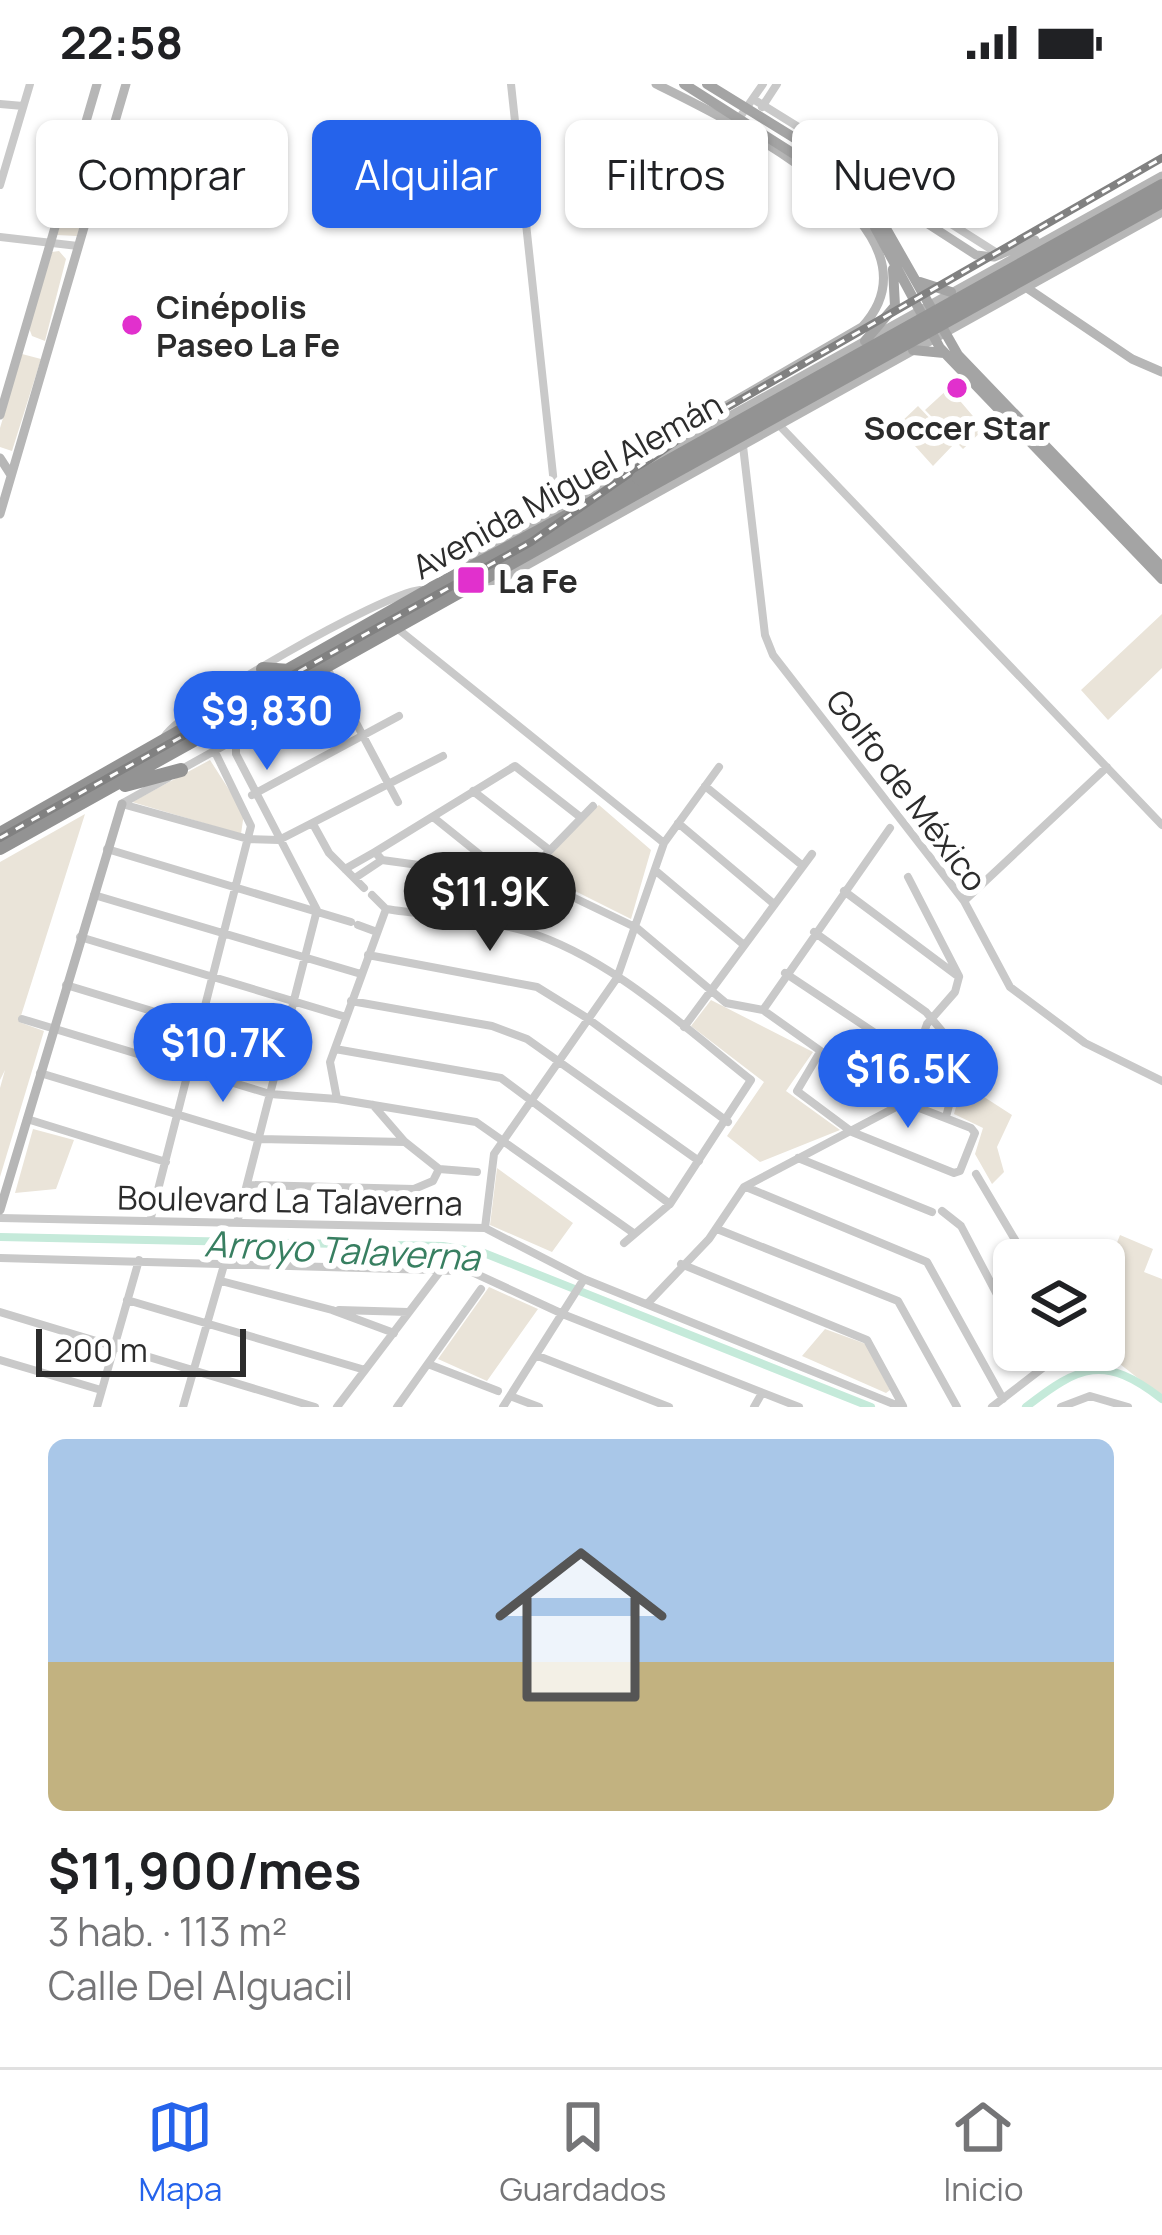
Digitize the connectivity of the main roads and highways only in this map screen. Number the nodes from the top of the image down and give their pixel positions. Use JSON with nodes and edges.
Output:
{"nodes":[{"id":1,"x":684,"y":84,"type":"edge"},
{"id":2,"x":707,"y":84,"type":"edge"},
{"id":3,"x":752,"y":117,"type":"junction"},
{"id":4,"x":778,"y":120,"type":"junction"},
{"id":5,"x":792,"y":127,"type":"edge"},
{"id":6,"x":792,"y":130,"type":"edge"},
{"id":7,"x":792,"y":146,"type":"edge"},
{"id":8,"x":1162,"y":186,"type":"edge"},
{"id":9,"x":1162,"y":201,"type":"edge"},
{"id":10,"x":875,"y":228,"type":"edge"},
{"id":11,"x":888,"y":228,"type":"edge"},
{"id":12,"x":893,"y":260,"type":"junction"},
{"id":13,"x":917,"y":280,"type":"junction"},
{"id":14,"x":955,"y":290,"type":"road end"},
{"id":15,"x":865,"y":340,"type":"road end"},
{"id":16,"x":914,"y":350,"type":"road end"},
{"id":17,"x":944,"y":353,"type":"junction"},
{"id":18,"x":642,"y":483,"type":"junction"},
{"id":19,"x":1162,"y":567,"type":"edge"},
{"id":20,"x":1162,"y":579,"type":"edge"},
{"id":21,"x":263,"y":669,"type":"road end"},
{"id":22,"x":289,"y":671,"type":"junction"},
{"id":23,"x":181,"y":770,"type":"road end"},
{"id":24,"x":103,"y":792,"type":"junction"},
{"id":25,"x":0,"y":834,"type":"edge"},
{"id":26,"x":0,"y":848,"type":"edge"}],
"edges":[{"from":1,"to":3,"type":"main road"},
{"from":2,"to":3,"type":"main road"},
{"from":3,"to":4,"type":"main road"},
{"from":3,"to":7,"type":"main road"},
{"from":4,"to":5,"type":"main road"},
{"from":4,"to":6,"type":"main road"},
{"from":8,"to":18,"type":"highway","name":"Avenida Miguel Alemán","bridge":true},
{"from":9,"to":18,"type":"highway","name":"Avenida Miguel Alemán","bridge":true},
{"from":10,"to":12,"type":"main road"},
{"from":11,"to":13,"type":"main road"},
{"from":12,"to":15,"type":"main road"},
{"from":12,"to":17,"type":"main road"},
{"from":13,"to":14,"type":"main road"},
{"from":13,"to":19,"type":"main road"},
{"from":16,"to":17,"type":"main road"},
{"from":17,"to":20,"type":"main road"},
{"from":18,"to":22,"type":"highway","name":"Avenida Miguel Alemán"},
{"from":18,"to":24,"type":"highway","name":"Avenida Miguel Alemán"},
{"from":21,"to":22,"type":"highway"},
{"from":22,"to":25,"type":"highway","name":"Avenida Miguel Alemán"},
{"from":23,"to":24,"type":"highway"},
{"from":24,"to":26,"type":"highway","name":"Avenida Miguel Alemán"}]}
